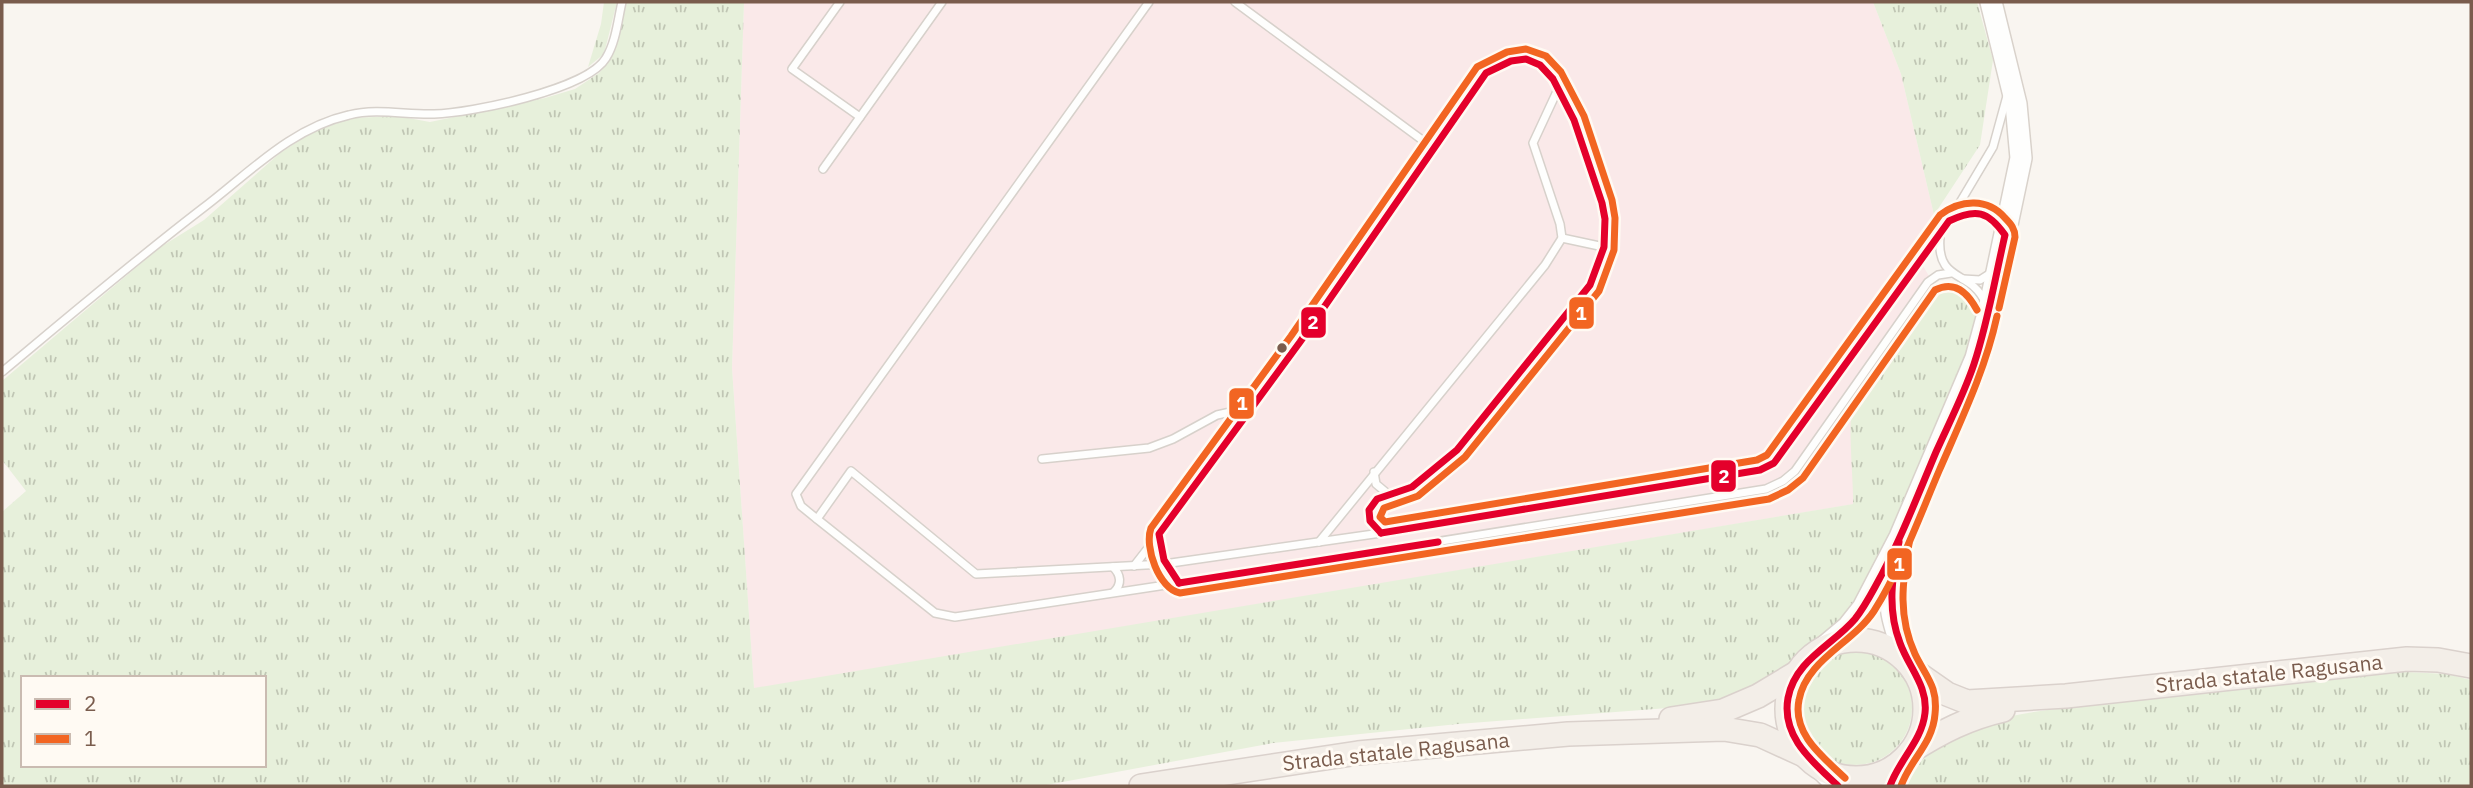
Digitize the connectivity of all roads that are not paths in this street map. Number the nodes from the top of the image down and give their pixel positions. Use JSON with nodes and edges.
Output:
{"nodes":[{"id":1,"x":622,"y":2,"type":"edge"},
{"id":2,"x":840,"y":2,"type":"edge"},
{"id":3,"x":940,"y":2,"type":"edge"},
{"id":4,"x":1149,"y":2,"type":"edge"},
{"id":5,"x":1235,"y":2,"type":"edge"},
{"id":6,"x":1991,"y":2,"type":"edge"},
{"id":7,"x":2011,"y":82,"type":"junction"},
{"id":8,"x":1559,"y":88,"type":"junction"},
{"id":9,"x":860,"y":117,"type":"junction"},
{"id":10,"x":1433,"y":148,"type":"junction"},
{"id":11,"x":823,"y":169,"type":"dead end"},
{"id":12,"x":1949,"y":221,"type":"junction"},
{"id":13,"x":2005,"y":235,"type":"junction"},
{"id":14,"x":1940,"y":236,"type":"junction"},
{"id":15,"x":1562,"y":238,"type":"junction"},
{"id":16,"x":1604,"y":247,"type":"junction"},
{"id":17,"x":1996,"y":271,"type":"junction"},
{"id":18,"x":1951,"y":273,"type":"junction"},
{"id":19,"x":1962,"y":279,"type":"junction"},
{"id":20,"x":1989,"y":310,"type":"junction"},
{"id":21,"x":2,"y":372,"type":"edge"},
{"id":22,"x":1254,"y":407,"type":"junction"},
{"id":23,"x":1042,"y":459,"type":"dead end"},
{"id":24,"x":1374,"y":472,"type":"junction"},
{"id":25,"x":1388,"y":494,"type":"junction"},
{"id":26,"x":817,"y":519,"type":"junction"},
{"id":27,"x":1381,"y":533,"type":"junction"},
{"id":28,"x":1159,"y":534,"type":"junction"},
{"id":29,"x":1900,"y":537,"type":"junction"},
{"id":30,"x":1319,"y":542,"type":"junction"},
{"id":31,"x":1164,"y":564,"type":"junction"},
{"id":32,"x":1134,"y":566,"type":"junction"},
{"id":33,"x":1113,"y":567,"type":"junction"},
{"id":34,"x":1179,"y":583,"type":"junction"},
{"id":35,"x":1113,"y":593,"type":"junction"},
{"id":36,"x":1824,"y":648,"type":"junction"},
{"id":37,"x":2471,"y":666,"type":"edge"},
{"id":38,"x":1910,"y":667,"type":"junction"},
{"id":39,"x":1798,"y":672,"type":"junction"},
{"id":40,"x":2066,"y":696,"type":"junction"},
{"id":41,"x":1568,"y":734,"type":"junction"},
{"id":42,"x":1907,"y":756,"type":"junction"},
{"id":43,"x":1812,"y":762,"type":"junction"},
{"id":44,"x":1141,"y":786,"type":"edge"},
{"id":45,"x":1838,"y":786,"type":"edge"},
{"id":46,"x":1889,"y":786,"type":"edge"}],
"edges":[{"from":1,"to":21,"type":"lane"},
{"from":2,"to":9,"type":"lane"},
{"from":3,"to":9,"type":"lane"},
{"from":4,"to":26,"type":"lane"},
{"from":5,"to":10,"type":"lane"},
{"from":6,"to":7,"type":"street"},
{"from":7,"to":12,"type":"lane"},
{"from":7,"to":13,"type":"street"},
{"from":8,"to":10,"type":"lane"},
{"from":8,"to":15,"type":"lane"},
{"from":8,"to":16,"type":"lane"},
{"from":9,"to":11,"type":"lane"},
{"from":10,"to":22,"type":"lane"},
{"from":12,"to":13,"type":"lane"},
{"from":12,"to":14,"type":"lane"},
{"from":13,"to":17,"type":"street"},
{"from":14,"to":18,"type":"lane"},
{"from":14,"to":27,"type":"lane"},
{"from":15,"to":16,"type":"lane"},
{"from":15,"to":24,"type":"lane"},
{"from":16,"to":25,"type":"lane"},
{"from":17,"to":19,"type":"lane"},
{"from":17,"to":20,"type":"street"},
{"from":18,"to":19,"type":"lane"},
{"from":18,"to":34,"type":"lane"},
{"from":19,"to":20,"type":"lane"},
{"from":20,"to":29,"type":"street"},
{"from":22,"to":23,"type":"lane"},
{"from":22,"to":28,"type":"lane"},
{"from":24,"to":25,"type":"lane"},
{"from":24,"to":30,"type":"lane"},
{"from":25,"to":27,"type":"lane"},
{"from":26,"to":33,"type":"lane"},
{"from":26,"to":35,"type":"lane"},
{"from":27,"to":30,"type":"lane"},
{"from":28,"to":31,"type":"lane"},
{"from":28,"to":32,"type":"lane"},
{"from":29,"to":36,"type":"street"},
{"from":29,"to":38,"type":"street"},
{"from":30,"to":31,"type":"lane"},
{"from":31,"to":32,"type":"lane"},
{"from":31,"to":34,"type":"lane"},
{"from":32,"to":33,"type":"lane"},
{"from":33,"to":35,"type":"lane"},
{"from":34,"to":35,"type":"lane"},
{"from":36,"to":38,"type":"main road"},
{"from":36,"to":39,"type":"main road"},
{"from":37,"to":40,"type":"main road","name":"Strada statale Ragusana"},
{"from":38,"to":40,"type":"main road"},
{"from":38,"to":42,"type":"main road"},
{"from":39,"to":41,"type":"main road"},
{"from":39,"to":43,"type":"main road"},
{"from":40,"to":42,"type":"main road"},
{"from":41,"to":43,"type":"main road"},
{"from":41,"to":44,"type":"main road","name":"Strada statale Ragusana"},
{"from":42,"to":43,"type":"main road"},
{"from":42,"to":46,"type":"street"},
{"from":43,"to":45,"type":"street"}]}
